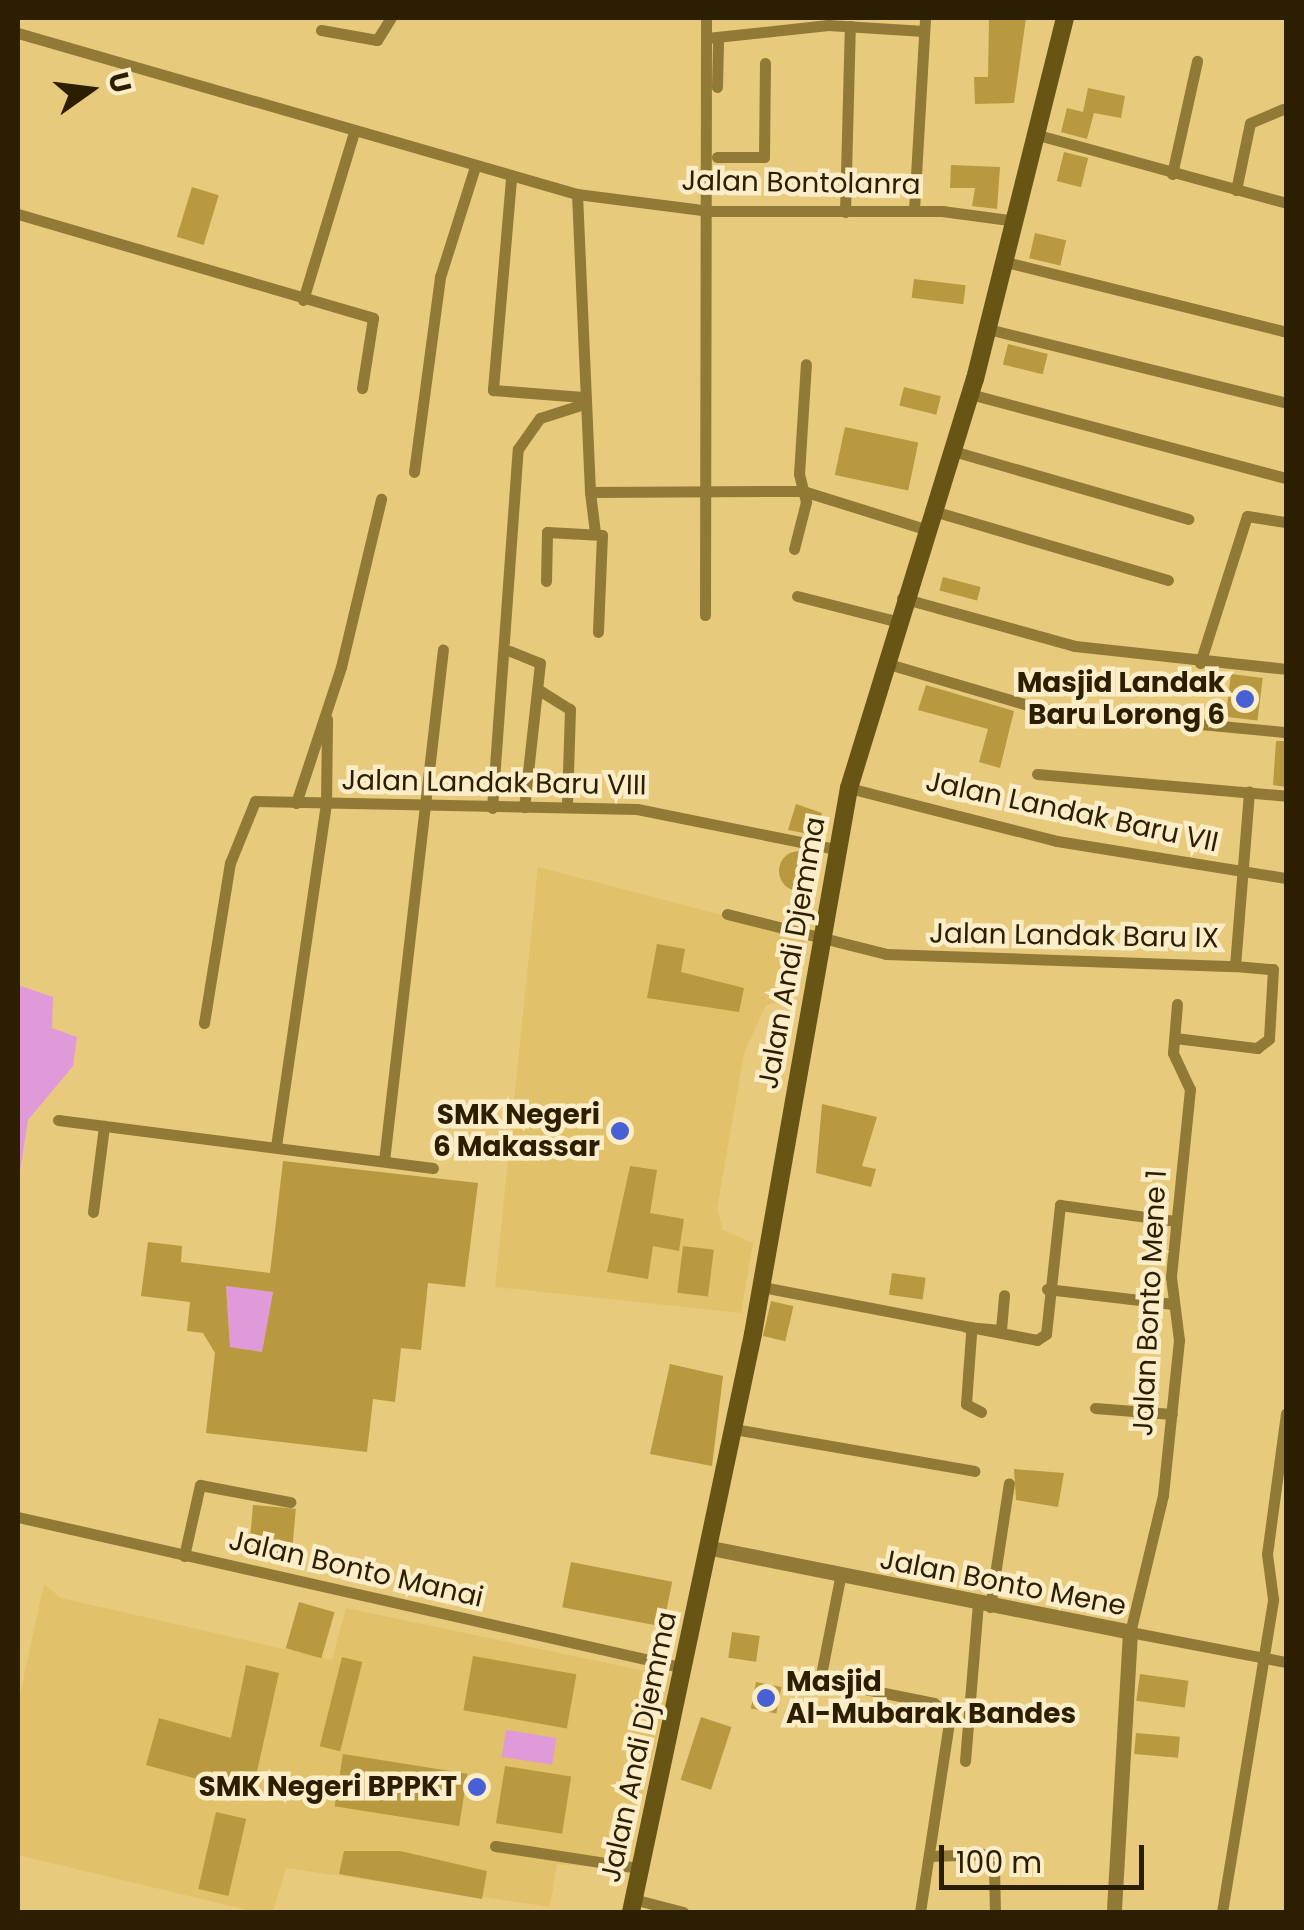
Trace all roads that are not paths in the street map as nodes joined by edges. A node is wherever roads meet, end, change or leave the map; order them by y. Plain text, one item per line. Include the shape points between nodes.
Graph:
1 (391, 18) edge
2 (706, 18) edge
3 (1065, 18) edge
4 (925, 24) edge
5 (850, 26) junction
6 (321, 30) dead end
7 (18, 33) edge
8 (712, 40) junction
9 (765, 62) dead end
10 (1197, 62) dead end
11 (1283, 110) dead end
12 (353, 135) junction
13 (1038, 135) junction
14 (717, 157) junction
15 (474, 170) junction
16 (1172, 174) junction
17 (511, 179) junction
18 (1236, 190) junction
19 (577, 194) junction
20 (1286, 203) edge
21 (914, 210) junction
22 (714, 211) junction
23 (845, 212) junction
24 (18, 214) edge
25 (1016, 221) junction
26 (1006, 262) junction
27 (303, 300) junction
28 (988, 329) junction
29 (1286, 332) edge
30 (806, 364) dead end
31 (362, 388) dead end
32 (970, 394) junction
33 (584, 401) junction
34 (1286, 403) edge
35 (952, 451) junction
36 (414, 472) dead end
37 (1286, 478) edge
38 (706, 490) junction
39 (803, 491) junction
40 (590, 492) junction
41 (382, 499) dead end
42 (930, 510) junction
43 (1188, 519) dead end
44 (1286, 522) edge
45 (922, 528) junction
46 (595, 533) junction
47 (794, 550) dead end
48 (1168, 580) dead end
49 (546, 581) dead end
50 (797, 596) dead end
51 (902, 598) junction
52 (705, 615) dead end
53 (895, 620) junction
54 (598, 632) dead end
55 (443, 649) dead end
56 (510, 650) junction
57 (884, 663) junction
58 (1200, 663) junction
59 (1286, 669) edge
60 (539, 690) junction
61 (326, 720) junction
62 (1286, 732) edge
63 (1037, 774) dead end
64 (848, 788) junction
65 (1249, 792) junction
66 (1286, 796) edge
67 (296, 803) junction
68 (326, 804) junction
69 (566, 805) junction
70 (524, 807) junction
71 (426, 808) junction
72 (492, 808) junction
73 (836, 849) junction
74 (1244, 874) junction
75 (1286, 878) edge
76 (728, 914) dead end
77 (822, 939) junction
78 (1235, 966) junction
79 (1177, 1004) dead end
80 (204, 1023) dead end
81 (1174, 1038) junction
82 (1270, 1039) junction
83 (1286, 1040) edge
84 (58, 1120) dead end
85 (104, 1126) junction
86 (276, 1146) junction
87 (384, 1161) junction
88 (433, 1168) dead end
89 (93, 1212) dead end
90 (1176, 1222) junction
91 (762, 1287) junction
92 (1047, 1288) junction
93 (1004, 1295) dead end
94 (1173, 1304) junction
95 (968, 1330) junction
96 (1096, 1408) dead end
97 (981, 1412) dead end
98 (1286, 1413) edge
99 (1172, 1414) junction
100 (734, 1428) junction
101 (974, 1471) dead end
102 (1009, 1483) dead end
103 (290, 1502) dead end
104 (18, 1518) edge
105 (711, 1548) junction
106 (184, 1556) junction
107 (840, 1578) junction
108 (984, 1606) junction
109 (1130, 1632) junction
110 (1262, 1657) junction
111 (1286, 1662) edge
112 (684, 1668) junction
113 (965, 1761) dead end
114 (495, 1846) dead end
115 (929, 1856) junction
116 (639, 1868) junction
117 (632, 1906) edge
118 (683, 1912) edge
119 (920, 1912) edge
120 (995, 1912) edge
121 (1114, 1912) edge
122 (1222, 1912) edge

1 - 6 street via 376,40
2 - 8 street
3 - 13 main road, Jalan Andi Djemma
4 - 5 street
4 - 21 street
5 - 8 street
5 - 23 street
7 - 12 street, Jalan Bontolanra
8 - 14 street
8 - 22 street
9 - 14 street via 764,157
10 - 16 street
11 - 18 street via 1250,122
12 - 15 street, Jalan Bontolanra
12 - 27 street
13 - 16 street
13 - 25 main road, Jalan Andi Djemma
14 - 22 street
15 - 17 street, Jalan Bontolanra
15 - 36 street via 440,277
16 - 18 street
17 - 19 street, Jalan Bontolanra
17 - 33 street via 492,390
18 - 20 street
19 - 22 street, Jalan Bontolanra
19 - 33 street
21 - 23 street, Jalan Bontolanra
21 - 25 street, Jalan Bontolanra
22 - 23 street, Jalan Bontolanra
22 - 38 street
24 - 27 street
25 - 26 main road, Jalan Andi Djemma
26 - 28 main road, Jalan Andi Djemma
26 - 29 street
27 - 31 street via 378,326
28 - 32 main road, Jalan Andi Djemma
28 - 34 street
30 - 39 street
32 - 35 main road, Jalan Andi Djemma
32 - 37 street
33 - 40 street
33 - 56 street via 540,418 518,449
35 - 42 main road, Jalan Andi Djemma
35 - 43 street
38 - 39 street
38 - 40 street
38 - 52 street
39 - 45 street
39 - 47 street
40 - 46 street
41 - 61 street
42 - 45 main road, Jalan Andi Djemma
42 - 48 street
44 - 58 street via 1247,516
45 - 51 main road, Jalan Andi Djemma
46 - 49 street via 547,532
46 - 54 street via 604,540
50 - 53 street
51 - 53 main road, Jalan Andi Djemma
51 - 58 street via 1036,638
53 - 57 main road, Jalan Andi Djemma
55 - 71 street
56 - 60 street via 536,657
56 - 72 street
57 - 62 street via 1041,709
57 - 64 main road, Jalan Andi Djemma
58 - 59 street
60 - 69 street via 570,710
60 - 70 street
61 - 67 street
61 - 68 street
63 - 65 street
64 - 73 main road, Jalan Andi Djemma
64 - 74 street, Jalan Landak Baru VII via 1057,841
65 - 66 street
65 - 74 street, Jalan Landak Baru IX
67 - 68 street, Jalan Landak Baru VIII
67 - 80 street, Jalan Landak Baru VIII via 255,801 242,816
68 - 71 street, Jalan Landak Baru VIII
68 - 86 street
69 - 70 street, Jalan Landak Baru VIII
69 - 73 street, Jalan Landak Baru VIII via 636,808
70 - 72 street, Jalan Landak Baru VIII
71 - 72 street, Jalan Landak Baru VIII
71 - 87 street
73 - 77 main road, Jalan Andi Djemma
74 - 75 street, Jalan Landak Baru VII
74 - 78 street, Jalan Landak Baru IX
76 - 77 street, Jalan Landak Baru IX
77 - 78 street, Jalan Landak Baru IX via 972,962
77 - 91 main road, Jalan Andi Djemma
78 - 82 street via 1273,970
79 - 81 street
81 - 82 street via 1257,1048
81 - 90 street, Jalan Bonto Mene 1 via 1190,1089
82 - 83 street
84 - 85 street
85 - 86 street
85 - 89 street
86 - 87 street
87 - 88 street
90 - 92 street via 1060,1205
90 - 94 street, Jalan Bonto Mene 1
91 - 95 street
91 - 100 main road, Jalan Andi Djemma
92 - 94 street
92 - 95 street via 1046,1334 1028,1342
93 - 95 street via 1001,1330
94 - 99 street, Jalan Bonto Mene 1
95 - 97 street via 966,1404
96 - 99 street
98 - 110 street
99 - 109 street, Jalan Bonto Mene 1
100 - 101 street
100 - 105 main road, Jalan Andi Djemma
102 - 108 street
103 - 106 street via 200,1485
104 - 106 street, Jalan Bonto Manai
105 - 107 street, Jalan Bonto Mene
105 - 112 main road, Jalan Andi Djemma
106 - 112 street, Jalan Bonto Manai
107 - 108 street, Jalan Bonto Mene
107 - 115 street via 820,1680 934,1703 950,1716
108 - 109 street, Jalan Bonto Mene
108 - 113 street
109 - 110 street, Jalan Bonto Mene
109 - 121 street
110 - 111 street, Jalan Bonto Mene
110 - 122 street
112 - 116 main road, Jalan Andi Djemma
114 - 116 street
115 - 119 street
115 - 120 street via 993,1860
116 - 117 main road, Jalan Andi Djemma
117 - 118 street

